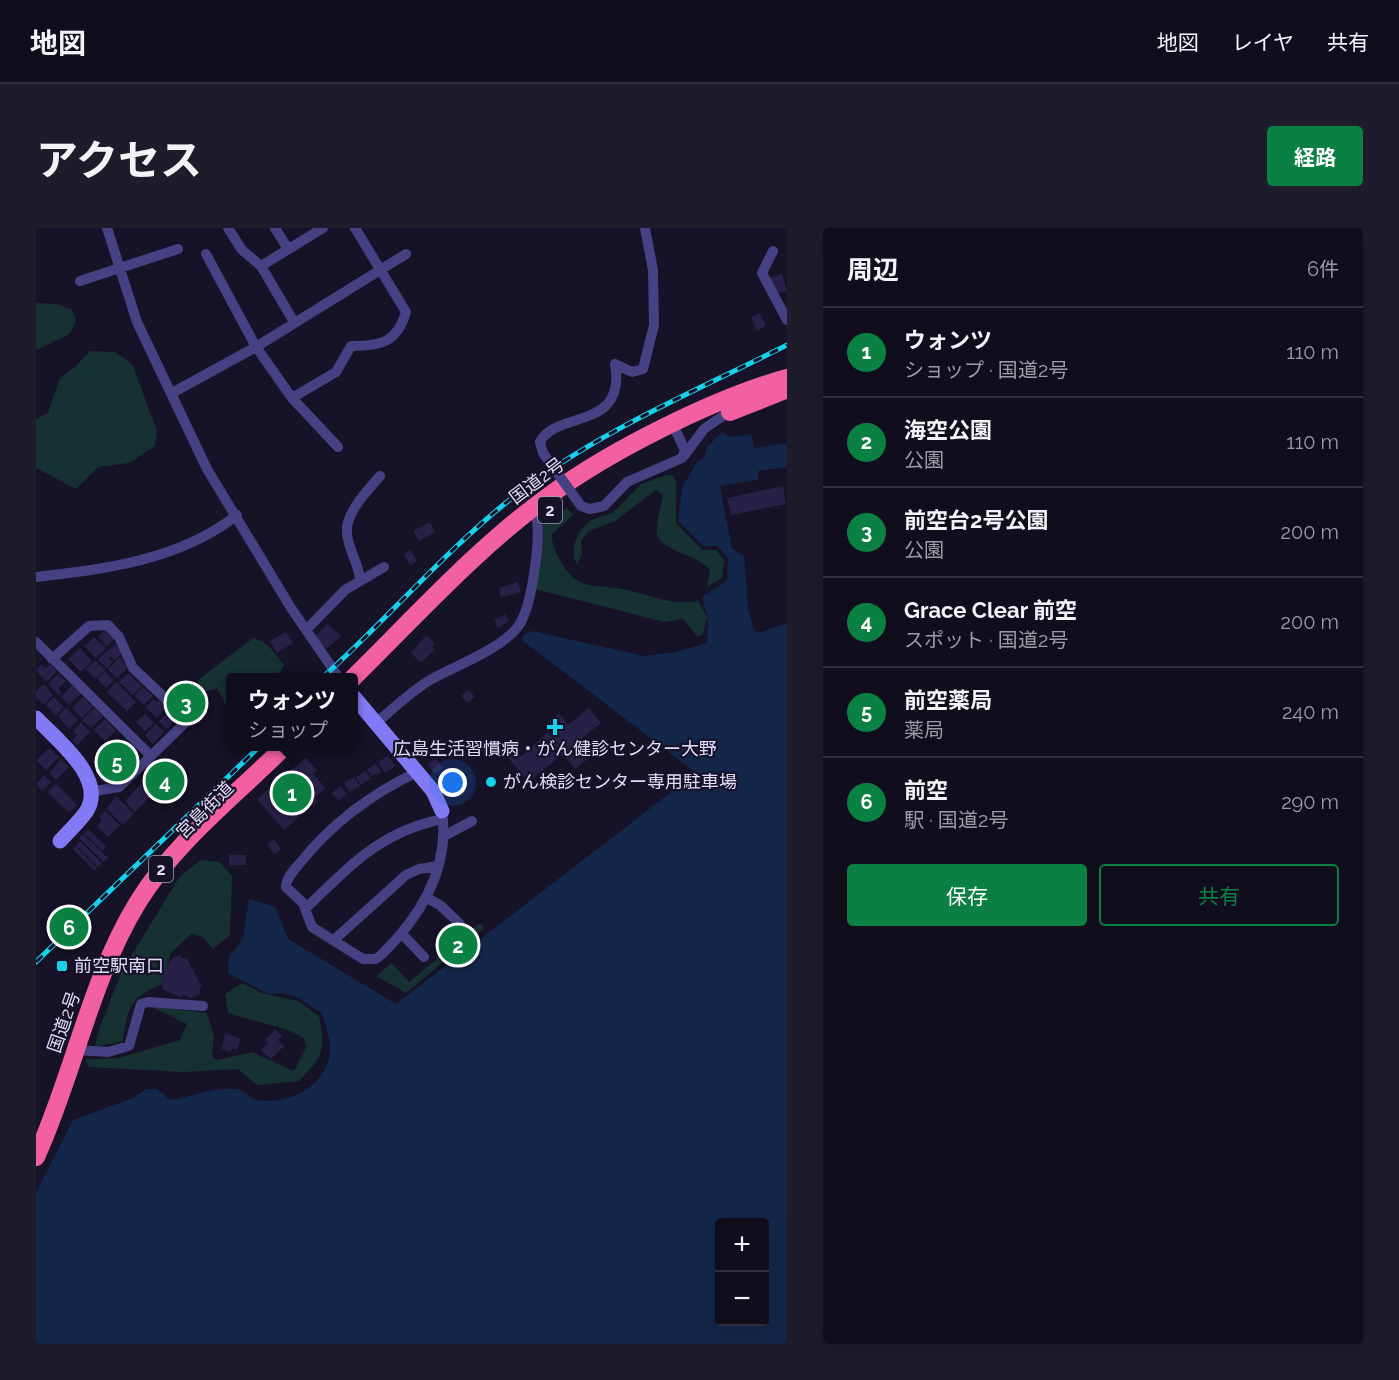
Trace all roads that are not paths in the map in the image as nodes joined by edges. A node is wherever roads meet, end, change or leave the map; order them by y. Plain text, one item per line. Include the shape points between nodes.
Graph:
1 (107, 228) edge
2 (228, 228) edge
3 (275, 228) edge
4 (323, 228) edge
5 (355, 228) edge
6 (645, 228) edge
7 (178, 249) dead end
8 (288, 249) junction
9 (773, 251) dead end
10 (206, 254) dead end
11 (406, 254) dead end
12 (261, 266) junction
13 (381, 269) junction
14 (122, 270) junction
15 (80, 281) dead end
16 (787, 320) edge
17 (294, 322) junction
18 (256, 347) junction
19 (787, 378) edge
20 (787, 389) edge
21 (172, 393) junction
22 (292, 399) junction
23 (727, 413) junction
24 (675, 430) junction
25 (338, 447) dead end
26 (684, 456) junction
27 (380, 476) dead end
28 (237, 515) junction
29 (537, 520) junction
30 (384, 567) dead end
31 (36, 577) edge
32 (360, 579) junction
33 (306, 630) junction
34 (36, 642) edge
35 (52, 658) junction
36 (336, 673) edge
37 (358, 673) edge
38 (358, 687) edge
39 (358, 702) edge
40 (36, 718) edge
41 (375, 724) junction
42 (281, 751) edge
43 (292, 751) edge
44 (151, 756) junction
45 (417, 772) junction
46 (89, 792) junction
47 (443, 815) junction
48 (472, 821) dead end
49 (444, 836) junction
50 (60, 840) dead end
51 (438, 866) junction
52 (427, 898) junction
53 (306, 909) junction
54 (460, 924) dead end
55 (402, 934) junction
56 (335, 939) junction
57 (424, 957) dead end
58 (203, 1006) dead end
59 (86, 1024) junction
60 (77, 1050) junction
61 (36, 1157) edge

1 - 14 street
2 - 12 street via 242,250
3 - 8 street
4 - 8 street
5 - 13 street
6 - 26 street, bridge via 653,270 654,325 643,369 632,372 615,364 617,375 611,397 599,412 556,427 544,434 540,442 543,453 580,506 590,509 604,506 627,482
7 - 14 street
8 - 12 street
9 - 16 street via 762,273
10 - 18 street
11 - 13 street
12 - 17 street
13 - 17 street
13 - 22 street via 406,312 402,327 379,346 351,346 336,372
14 - 15 street
14 - 21 street via 137,322
17 - 18 street
18 - 21 street
18 - 22 street
19 - 24 highway, 国道2号 / 2 via 750,390
20 - 23 highway, 国道2号 / 2
21 - 28 street via 207,469
22 - 25 street
23 - 24 highway, 国道2号 / 2
23 - 26 street via 704,429
24 - 26 street
24 - 29 highway, 国道2号 / 2
24 - 37 highway, 国道2号 / 2 via 590,469 531,510
27 - 32 street via 354,511 347,532
28 - 31 street via 206,536 157,555 105,569
28 - 33 street
29 - 38 highway, 国道2号 / 2
29 - 41 street via 527,606 519,626 503,640 423,685
30 - 32 street
32 - 33 street
33 - 36 street
34 - 35 street
35 - 44 street
35 - 44 street via 89,626 108,625 115,631 133,668 188,720
39 - 41 street
40 - 46 street via 81,764
41 - 45 street
42 - 59 highway, 国道2号 / 2 via 173,855 149,885 113,947
43 - 59 highway, 宮島街道 / 2 via 157,894 117,956
44 - 46 street via 119,787
45 - 47 street via 436,795
45 - 53 street via 350,812 308,853 286,882
46 - 50 street via 87,811
47 - 49 street
47 - 53 street via 370,848
48 - 49 street
49 - 51 street
51 - 52 street
51 - 56 street via 406,875
52 - 54 street
52 - 55 street
53 - 56 street via 312,927
55 - 56 street via 376,959 363,959
55 - 57 street
58 - 60 street via 141,1004 129,1046 108,1052
59 - 60 highway, 国道2号 / 2
60 - 61 highway, 国道2号 / 2

